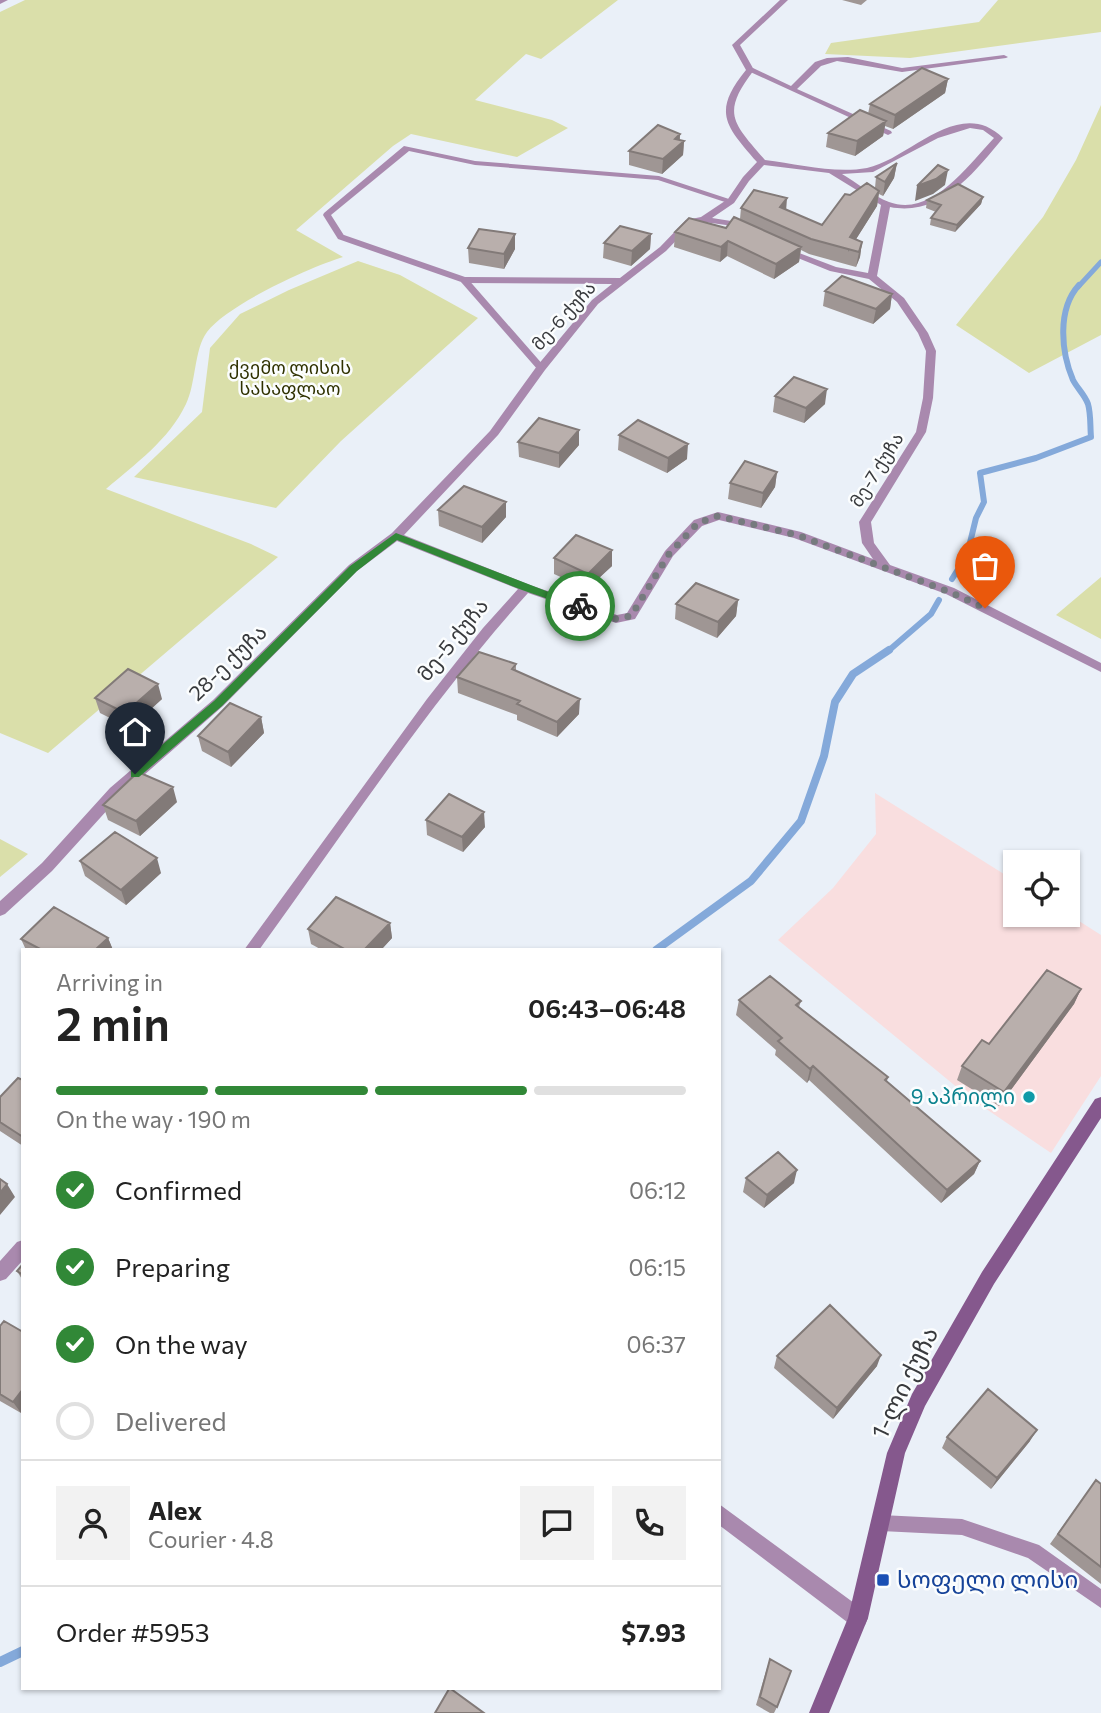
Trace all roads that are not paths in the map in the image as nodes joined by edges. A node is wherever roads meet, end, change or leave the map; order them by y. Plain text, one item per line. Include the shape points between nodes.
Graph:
1 (784, 0) edge
2 (1004, 57) dead end
3 (750, 70) junction
4 (793, 88) junction
5 (888, 134) edge
6 (762, 162) junction
7 (831, 171) junction
8 (732, 201) junction
9 (886, 204) junction
10 (704, 219) junction
11 (752, 235) edge
12 (341, 237) joint
13 (775, 246) edge
14 (872, 277) junction
15 (464, 280) junction
16 (621, 281) junction
17 (541, 368) junction
18 (396, 536) junction
19 (888, 570) junction
20 (526, 588) junction
21 (1101, 668) edge
22 (0, 910) edge
23 (252, 948) edge
24 (1101, 1104) edge
25 (21, 1250) edge
26 (0, 1273) edge
27 (721, 1515) edge
28 (881, 1522) junction
29 (1101, 1599) edge
30 (858, 1618) junction
31 (819, 1713) edge

1 - 3 street via 736,45
2 - 4 lane via 902,70 859,61 828,61
3 - 4 lane
3 - 6 street via 728,105 733,127
4 - 5 lane
6 - 7 street
6 - 8 street, მე-6 ქუჩა
7 - 9 street
7 - 9 street via 869,170 921,142 974,125 999,138 929,202 906,208
8 - 10 street, მე-6 ქუჩა
8 - 12 lane via 659,178 474,163 407,148 327,215
9 - 14 street
10 - 11 street via 728,223
10 - 16 street, მე-6 ქუჩა via 689,222
12 - 15 street
13 - 14 street via 833,269
14 - 19 street, მე-7 ქუჩა via 901,300 931,351 921,432 865,522 868,543
15 - 16 street
15 - 17 lane
16 - 17 street, მე-6 ქუჩა via 596,302
17 - 18 street, მე-6 ქუჩა via 494,433
18 - 20 street
18 - 22 street, 28-ე ქუჩა via 353,568 218,703 114,792 47,867
19 - 20 street via 797,535 718,516 698,523 669,554 631,616 616,619
19 - 21 street via 950,592
20 - 23 street, მე-5 ქუჩა via 432,702
24 - 28 main road, 1-ლი ქუჩა via 988,1278 918,1400 896,1453
25 - 26 street
27 - 30 street
28 - 29 lane via 962,1527 1033,1551
28 - 30 main road, 1-ლი ქუჩა
30 - 31 main road, 1-ლი ქუჩა

